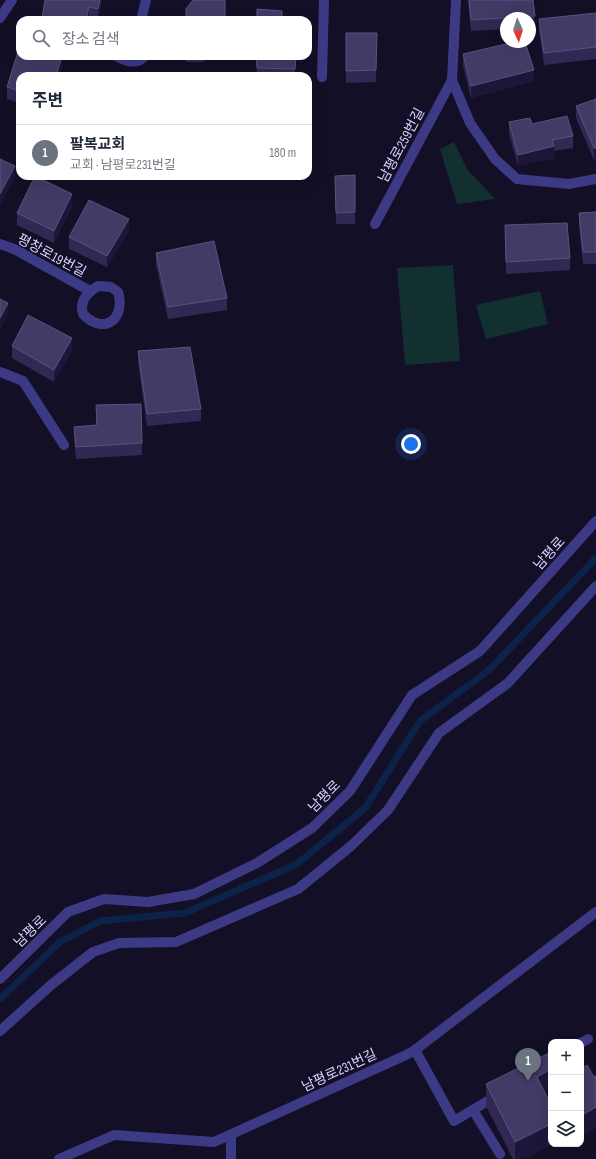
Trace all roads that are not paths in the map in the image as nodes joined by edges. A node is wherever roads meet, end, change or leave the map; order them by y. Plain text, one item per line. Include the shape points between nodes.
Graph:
1 (12, 0) edge
2 (146, 0) edge
3 (324, 0) edge
4 (456, 0) edge
5 (142, 16) edge
6 (0, 18) edge
7 (125, 60) edge
8 (141, 60) edge
9 (322, 77) dead end
10 (452, 80) junction
11 (596, 179) edge
12 (375, 224) dead end
13 (0, 244) edge
14 (90, 291) dead end
15 (0, 372) edge
16 (64, 445) dead end
17 (596, 521) edge
18 (596, 586) edge
19 (596, 912) edge
20 (0, 979) edge
21 (0, 1031) edge
22 (415, 1050) junction
23 (506, 1090) edge
24 (474, 1110) junction
25 (231, 1135) junction
26 (500, 1154) dead end
27 (59, 1159) edge
28 (231, 1159) edge

1 - 6 street
2 - 5 street
3 - 9 street
4 - 10 street, 남평로259번길
7 - 8 street
10 - 11 street, 남평로259번길 via 470,123 495,159 517,179 569,184
10 - 12 street, 남평로259번길
13 - 14 street, 평창로19번길 via 14,249
15 - 16 street via 23,381
17 - 20 street, 남평로 via 480,651 412,695 350,791 312,828 257,863 194,894 148,902 104,899 68,912
18 - 21 street via 508,683 439,733 388,810 351,846 298,889 176,942 119,943 93,952 51,985
19 - 22 street, 남평로231번길
22 - 24 street via 454,1121
22 - 25 street, 남평로231번길
23 - 24 street
24 - 26 street
25 - 27 street, 남평로231번길 via 214,1142 114,1135
25 - 28 street

